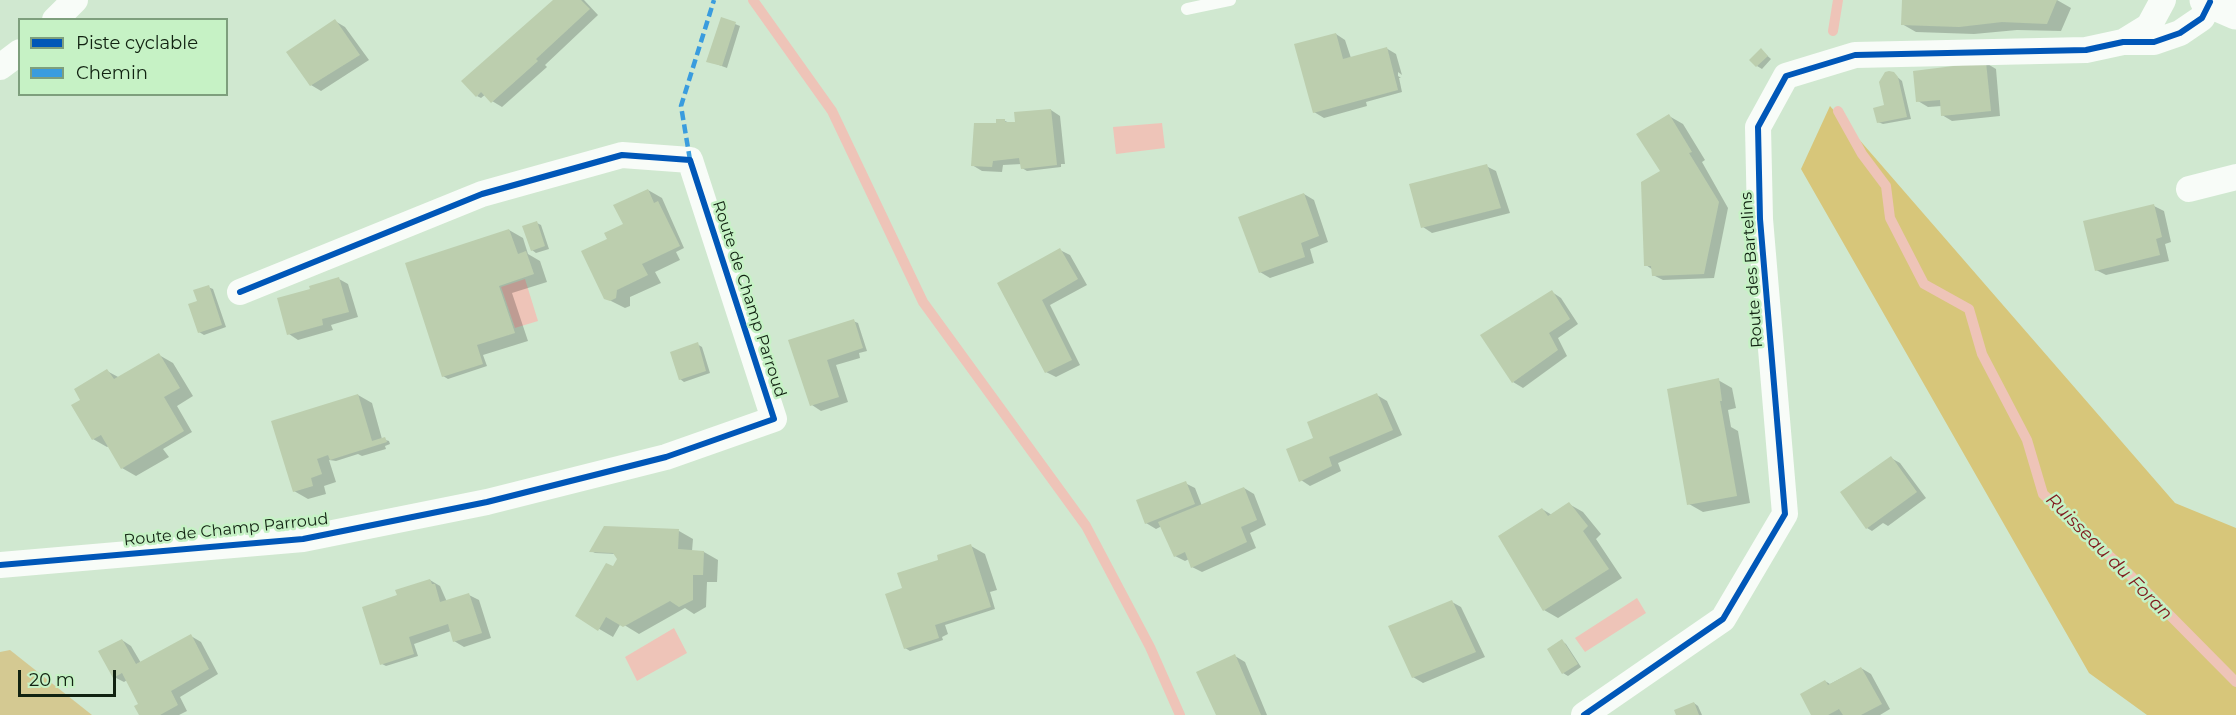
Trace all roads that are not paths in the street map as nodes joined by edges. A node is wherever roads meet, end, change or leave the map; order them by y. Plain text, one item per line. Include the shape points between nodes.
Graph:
1 (75, 0) edge
2 (1230, 0) edge
3 (2163, 0) edge
4 (2217, 5) edge
5 (1187, 9) dead end
6 (57, 18) edge
7 (2123, 42) junction
8 (18, 54) edge
9 (0, 67) edge
10 (2236, 177) edge
11 (2188, 189) dead end
12 (240, 292) dead end
13 (0, 566) edge
14 (1584, 715) edge

1 - 6 street
2 - 5 lane
3 - 7 street, Route des Bartelins via 2149,26
4 - 7 street, Route des Bartelins via 2180,33 2154,42
7 - 14 street, Route des Bartelins via 2086,50 1855,55 1786,76 1758,127 1760,219 1785,514 1723,619
8 - 9 street
10 - 11 street
12 - 13 street, Route de Champ Parroud via 482,194 622,155 690,160 774,419 666,457 488,502 303,539

